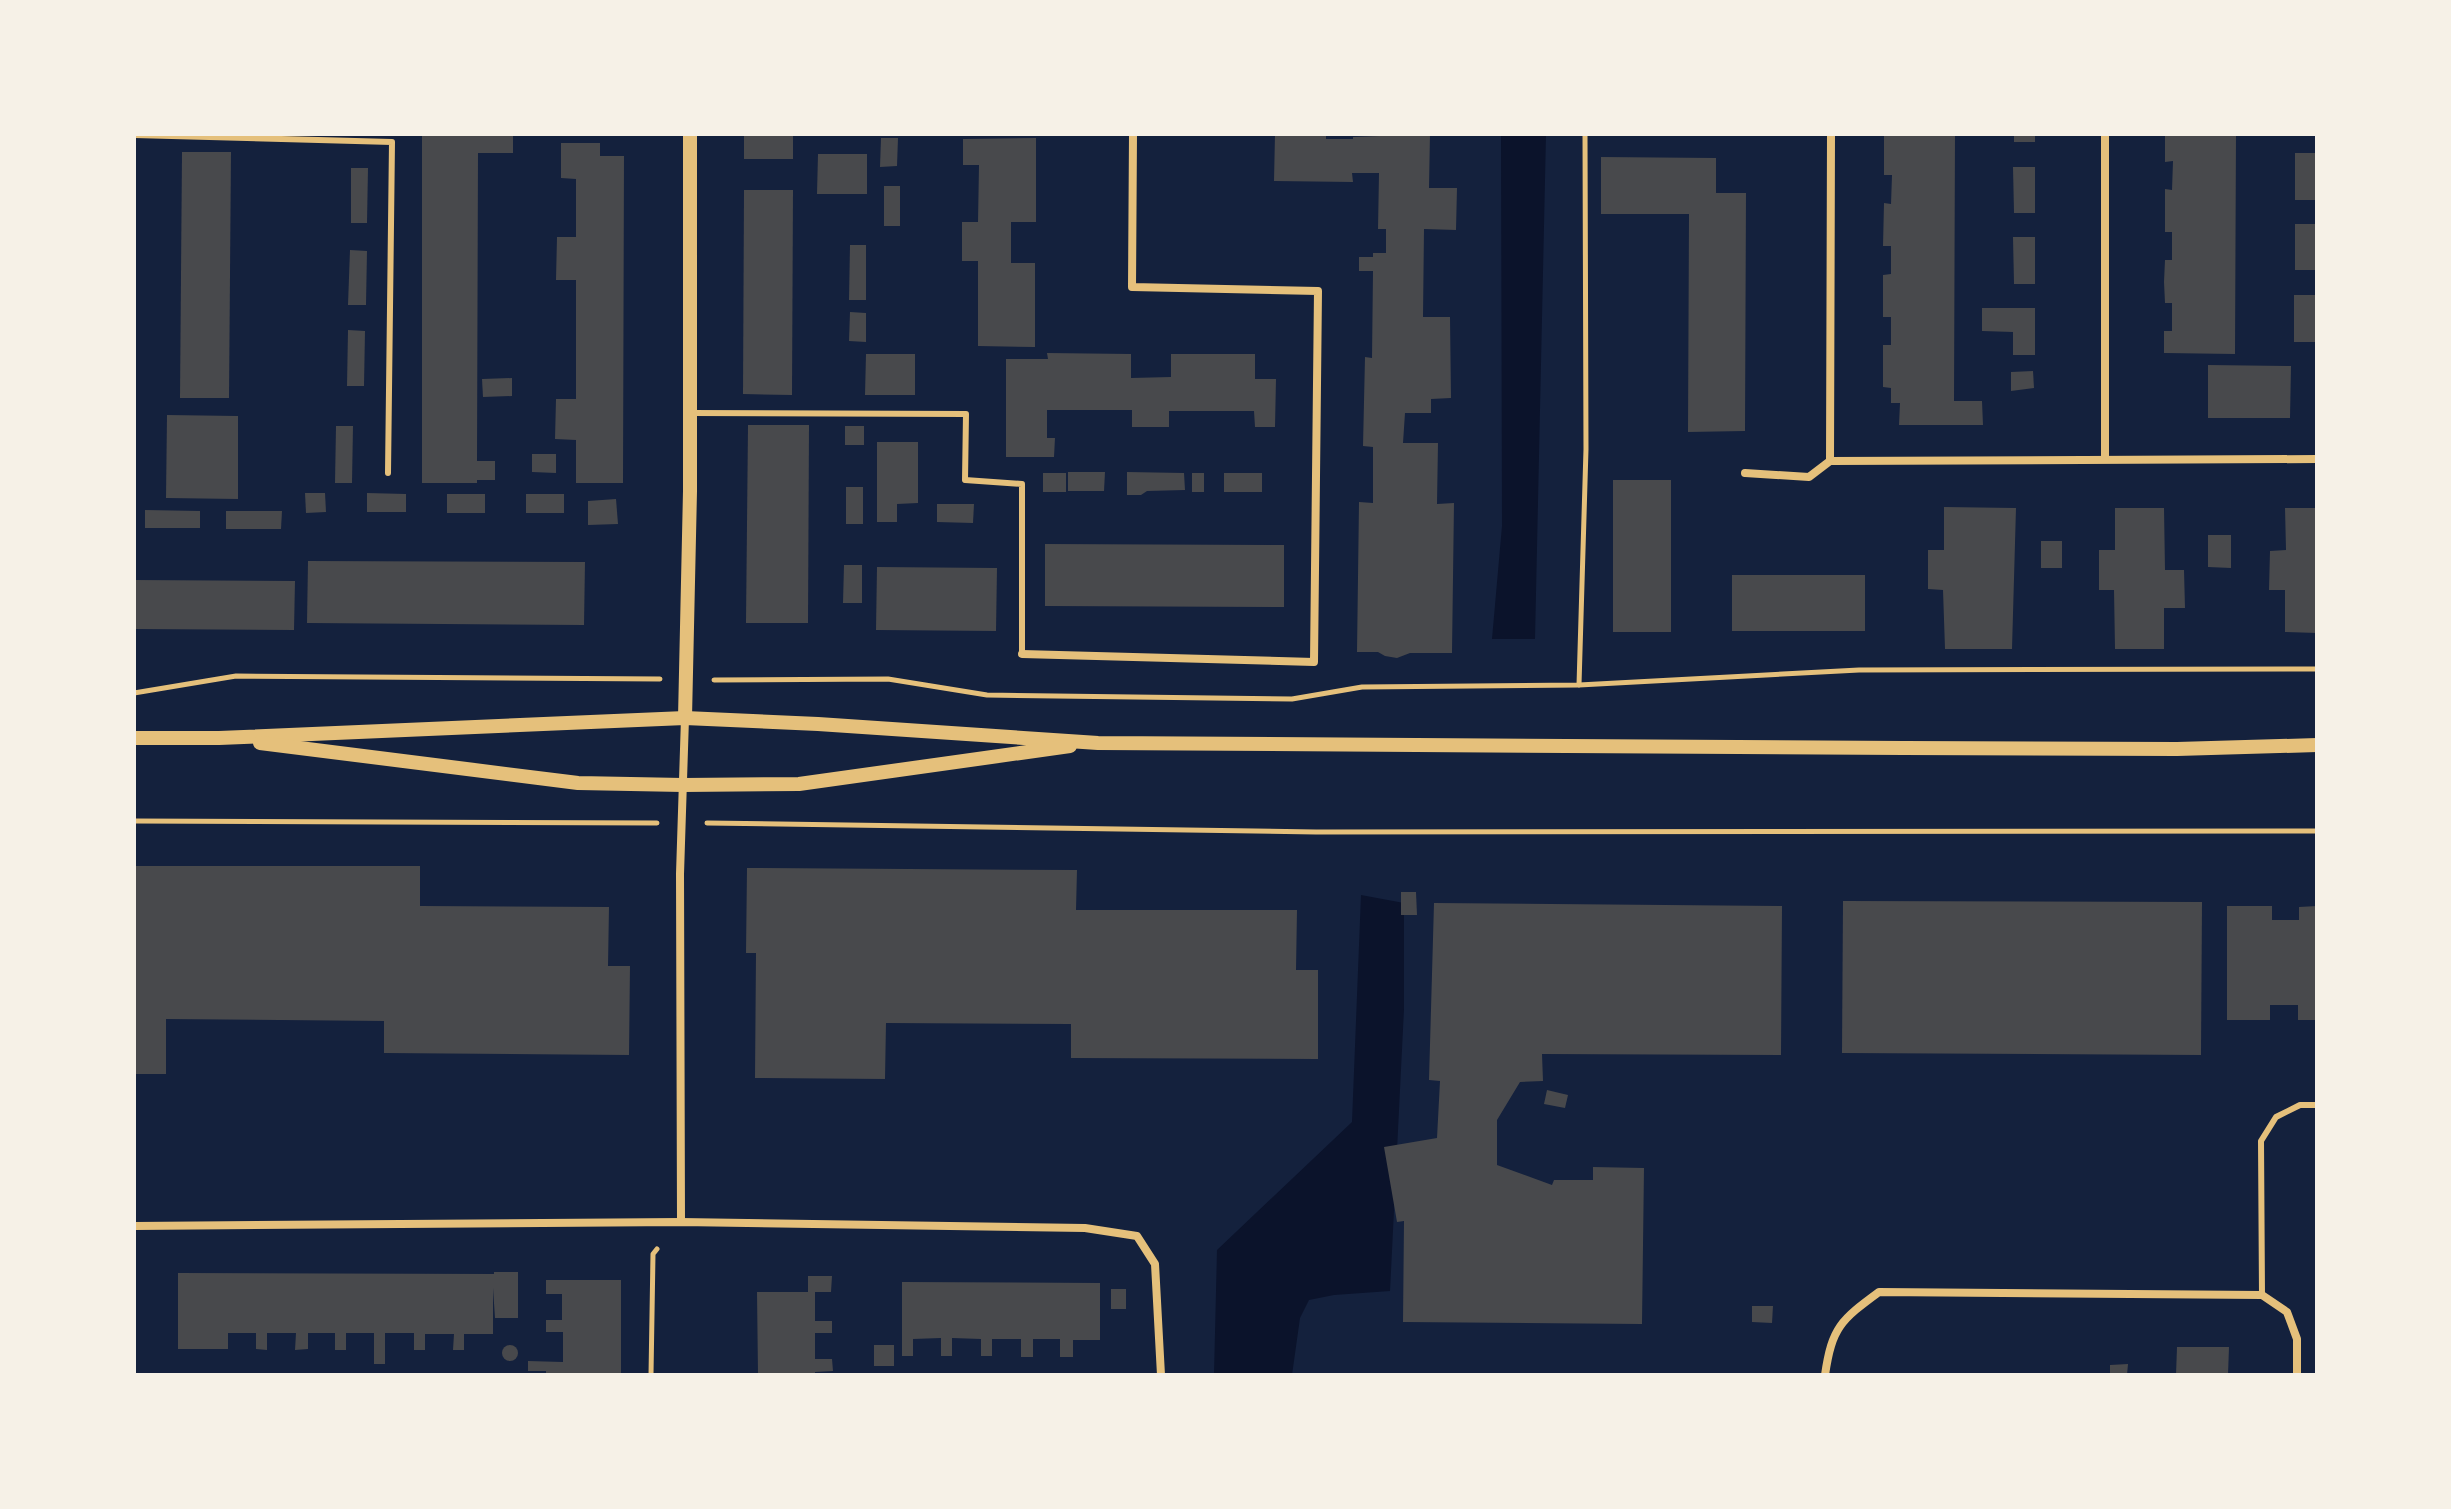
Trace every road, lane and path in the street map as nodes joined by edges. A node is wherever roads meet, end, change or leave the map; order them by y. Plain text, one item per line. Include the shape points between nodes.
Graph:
1 (690, 134) edge
2 (1133, 134) edge
3 (1585, 134) edge
4 (1831, 134) edge
5 (2105, 134) edge
6 (134, 135) edge
7 (690, 413) junction
8 (2105, 459) junction
9 (2317, 459) edge
10 (1830, 461) junction
11 (388, 473) dead end
12 (1745, 473) dead end
13 (1022, 654) joint
14 (2317, 669) edge
15 (686, 680) junction
16 (1579, 685) junction
17 (134, 693) edge
18 (685, 718) junction
19 (134, 738) edge
20 (219, 738) junction
21 (1098, 743) junction
22 (2317, 745) edge
23 (683, 785) junction
24 (134, 821) edge
25 (682, 823) junction
26 (2317, 831) edge
27 (2317, 1105) edge
28 (681, 1222) junction
29 (134, 1226) edge
30 (2262, 1295) junction
31 (651, 1375) edge
32 (1161, 1375) edge
33 (1825, 1375) edge
34 (2297, 1375) edge

1 - 7 street
2 - 13 street via 1132,287 1318,291 1314,662
3 - 16 path via 1586,449
4 - 10 street
5 - 8 street
6 - 11 lane via 392,142
7 - 13 lane via 966,414 965,480 1022,484
7 - 15 street
8 - 9 street
8 - 10 street
10 - 12 street via 1809,477
14 - 16 path via 1859,670
15 - 16 path via 888,679 987,695 1292,699 1362,687
15 - 17 path via 236,676
15 - 18 street
18 - 20 street
18 - 21 street
18 - 23 street
19 - 20 street
20 - 23 street via 578,783
21 - 22 street via 1980,749
21 - 23 street via 799,784
23 - 25 street
24 - 25 path
25 - 26 path via 1316,832
25 - 28 street
27 - 30 lane via 2300,1105 2276,1117 2261,1141
28 - 29 street
28 - 31 path via 653,1254
28 - 32 street via 1085,1228 1137,1236 1155,1264
30 - 33 street via 1879,1292 1845,1317 1829,1347
30 - 34 street via 2287,1312 2297,1339

